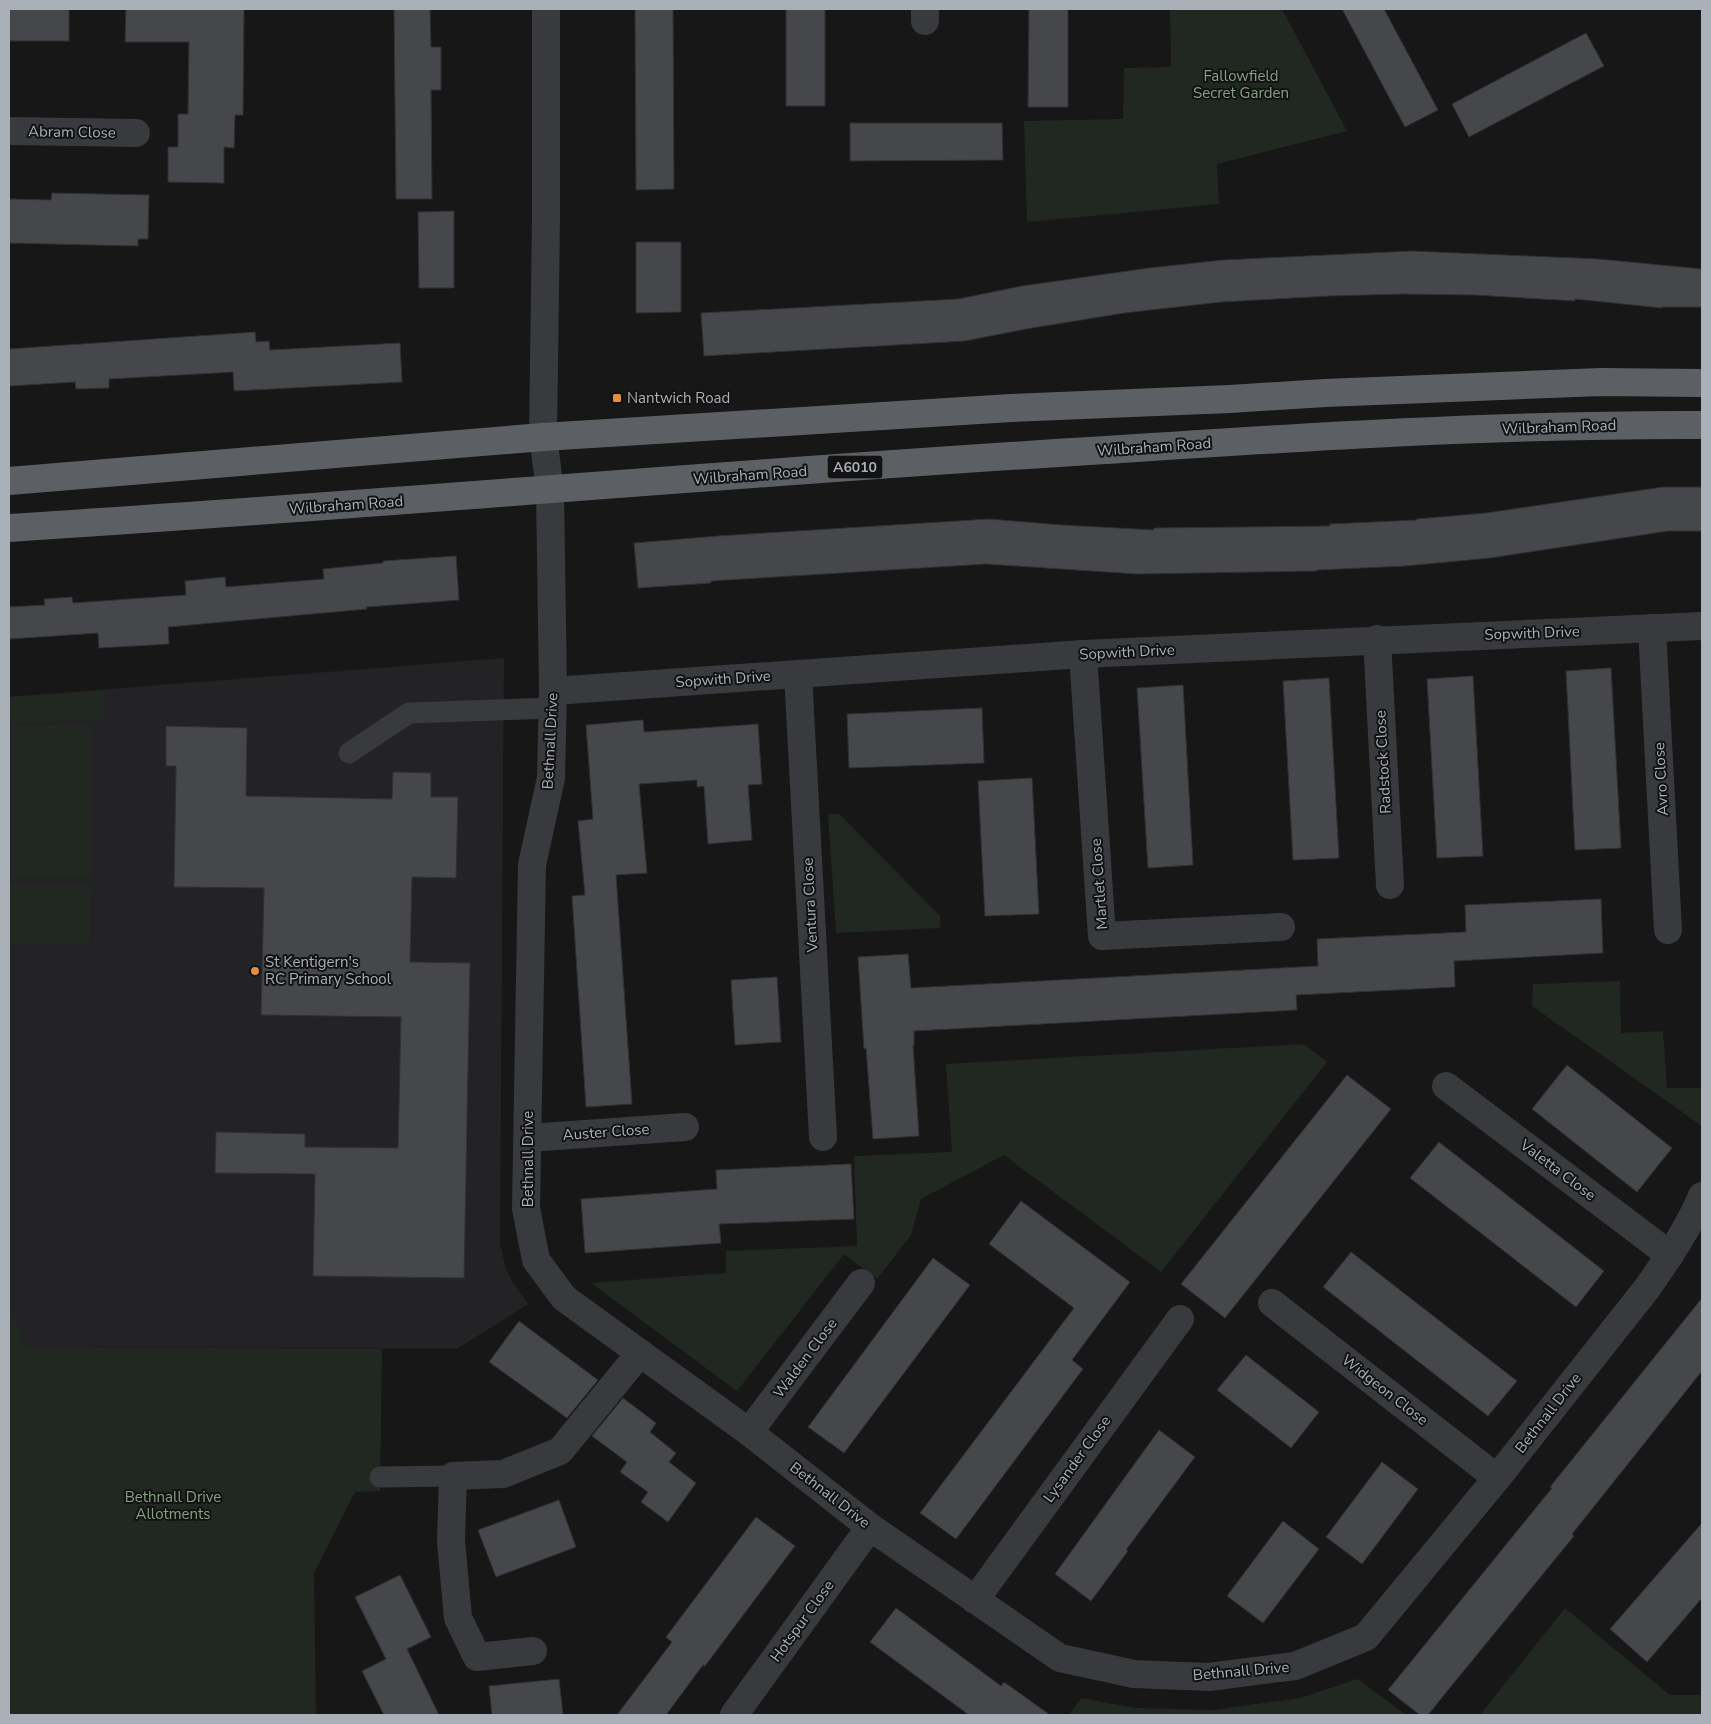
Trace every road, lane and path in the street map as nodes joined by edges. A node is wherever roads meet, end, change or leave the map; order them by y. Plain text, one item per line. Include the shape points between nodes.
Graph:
1 (546, 9) edge
2 (9, 131) edge
3 (136, 132) dead end
4 (1702, 384) edge
5 (1324, 393) junction
6 (1702, 425) edge
7 (1329, 436) junction
8 (542, 437) junction
9 (9, 481) edge
10 (550, 490) junction
11 (9, 528) edge
12 (1702, 626) edge
13 (1652, 628) junction
14 (1377, 639) junction
15 (1083, 654) junction
16 (798, 674) junction
17 (553, 700) junction
18 (349, 753) dead end
19 (1390, 885) dead end
20 (1281, 927) dead end
21 (1668, 930) dead end
22 (1446, 1086) dead end
23 (685, 1127) dead end
24 (823, 1137) dead end
25 (528, 1138) junction
26 (1702, 1196) edge
27 (1670, 1255) junction
28 (861, 1283) dead end
29 (1272, 1302) dead end
30 (1180, 1319) dead end
31 (640, 1353) junction
32 (749, 1432) junction
33 (453, 1476) junction
34 (380, 1477) dead end
35 (1497, 1478) junction
36 (870, 1527) junction
37 (975, 1600) junction
38 (533, 1651) dead end
39 (734, 1715) edge

1 - 8 street
2 - 3 street, Abram Close
4 - 5 highway via 1601,382
5 - 7 highway
5 - 8 highway
6 - 7 highway, Wilbraham Road / A6010 via 1603,425
7 - 10 highway, Wilbraham Road / A6010 via 949,459
8 - 9 highway
8 - 10 street
10 - 11 highway, Wilbraham Road / A6010
10 - 17 street, Bethnall Drive
12 - 13 street, Sopwith Drive
13 - 14 street, Sopwith Drive
13 - 21 street, Avro Close
14 - 15 street, Sopwith Drive
14 - 19 street, Radstock Close
15 - 16 street, Sopwith Drive
15 - 20 street, Martlet Close via 1102,936
16 - 17 street, Sopwith Drive
16 - 24 street, Ventura Close
17 - 18 lane via 409,713
17 - 25 street, Bethnall Drive via 551,778 532,865
22 - 27 street, Valetta Close
23 - 25 street, Auster Close
25 - 31 street, Bethnall Drive via 526,1208 536,1260 564,1298
26 - 27 street, Bethnall Drive
27 - 35 street, Bethnall Drive
28 - 32 street, Walden Close
29 - 35 street, Widgeon Close
30 - 37 street, Lysander Close
31 - 32 street, Bethnall Drive
31 - 33 street via 560,1451 503,1474
32 - 36 street, Bethnall Drive
33 - 34 lane
33 - 38 street via 451,1540 458,1618 478,1657
35 - 37 street, Bethnall Drive via 1366,1637 1295,1666 1209,1677 1134,1674 1060,1658
36 - 37 street, Bethnall Drive
36 - 39 street, Hotspur Close

